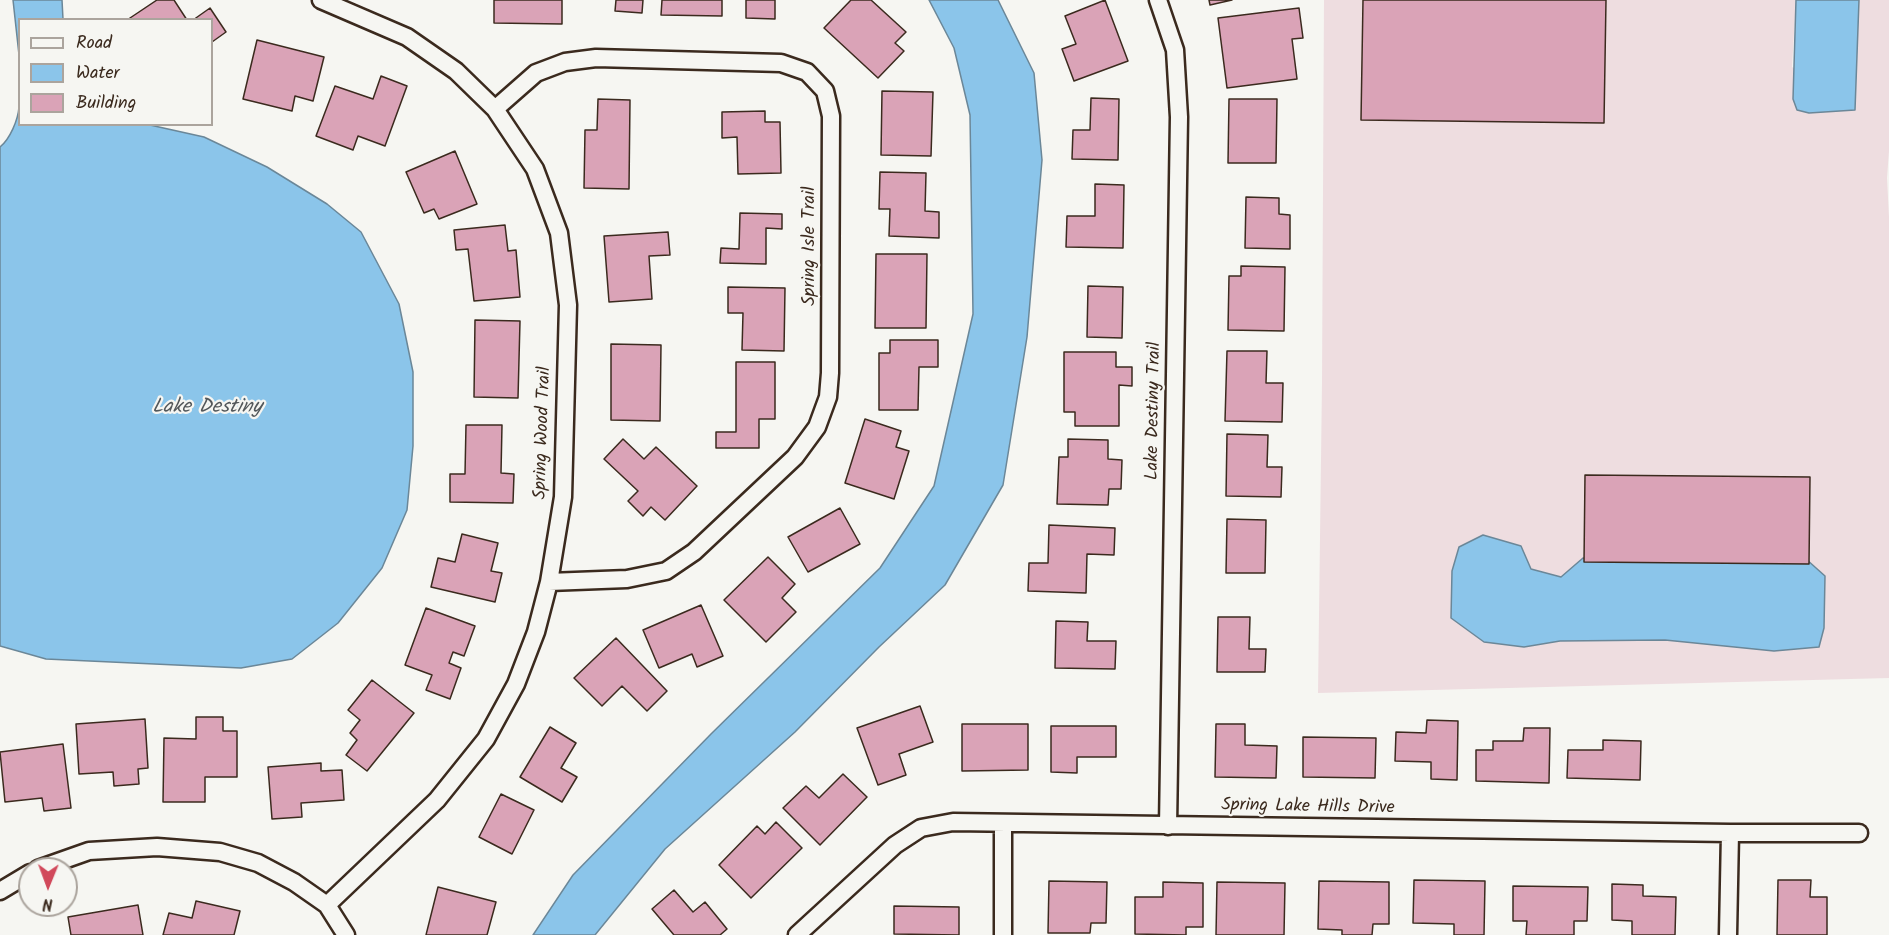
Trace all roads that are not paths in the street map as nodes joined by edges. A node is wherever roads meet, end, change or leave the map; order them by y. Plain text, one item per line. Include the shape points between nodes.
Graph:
1 (321, 0) edge
2 (1158, 0) edge
3 (495, 109) junction
4 (549, 582) junction
5 (1003, 824) junction
6 (1168, 826) junction
7 (1730, 833) junction
8 (1859, 833) dead end
9 (72, 857) edge
10 (18, 880) edge
11 (0, 891) edge
12 (327, 905) junction
13 (346, 935) edge
14 (797, 935) edge
15 (1003, 935) edge
16 (1728, 935) edge

1 - 3 street, Spring Wood Trail via 407,37 456,72
2 - 6 street, Lake Destiny Trail via 1175,50 1179,117
3 - 4 street, Spring Wood Trail via 535,169 543,190 559,233 568,304 563,496
3 - 4 street, Spring Isle Trail via 536,73 565,62 596,58 781,63 807,72 825,91 831,116 830,373 828,397 817,427 795,457 694,552 666,571 627,579
4 - 12 street, Spring Wood Trail via 536,632 516,684 486,739 437,800
5 - 6 street, Spring Lake Hills Drive
5 - 14 street, Spring Lake Hills Drive via 953,822 921,828 895,845
5 - 15 street
6 - 7 street, Spring Lake Hills Drive
7 - 8 street, Spring Lake Hills Drive
7 - 16 street
9 - 12 street via 89,851 157,847 220,852 258,863
10 - 11 street
12 - 13 street

